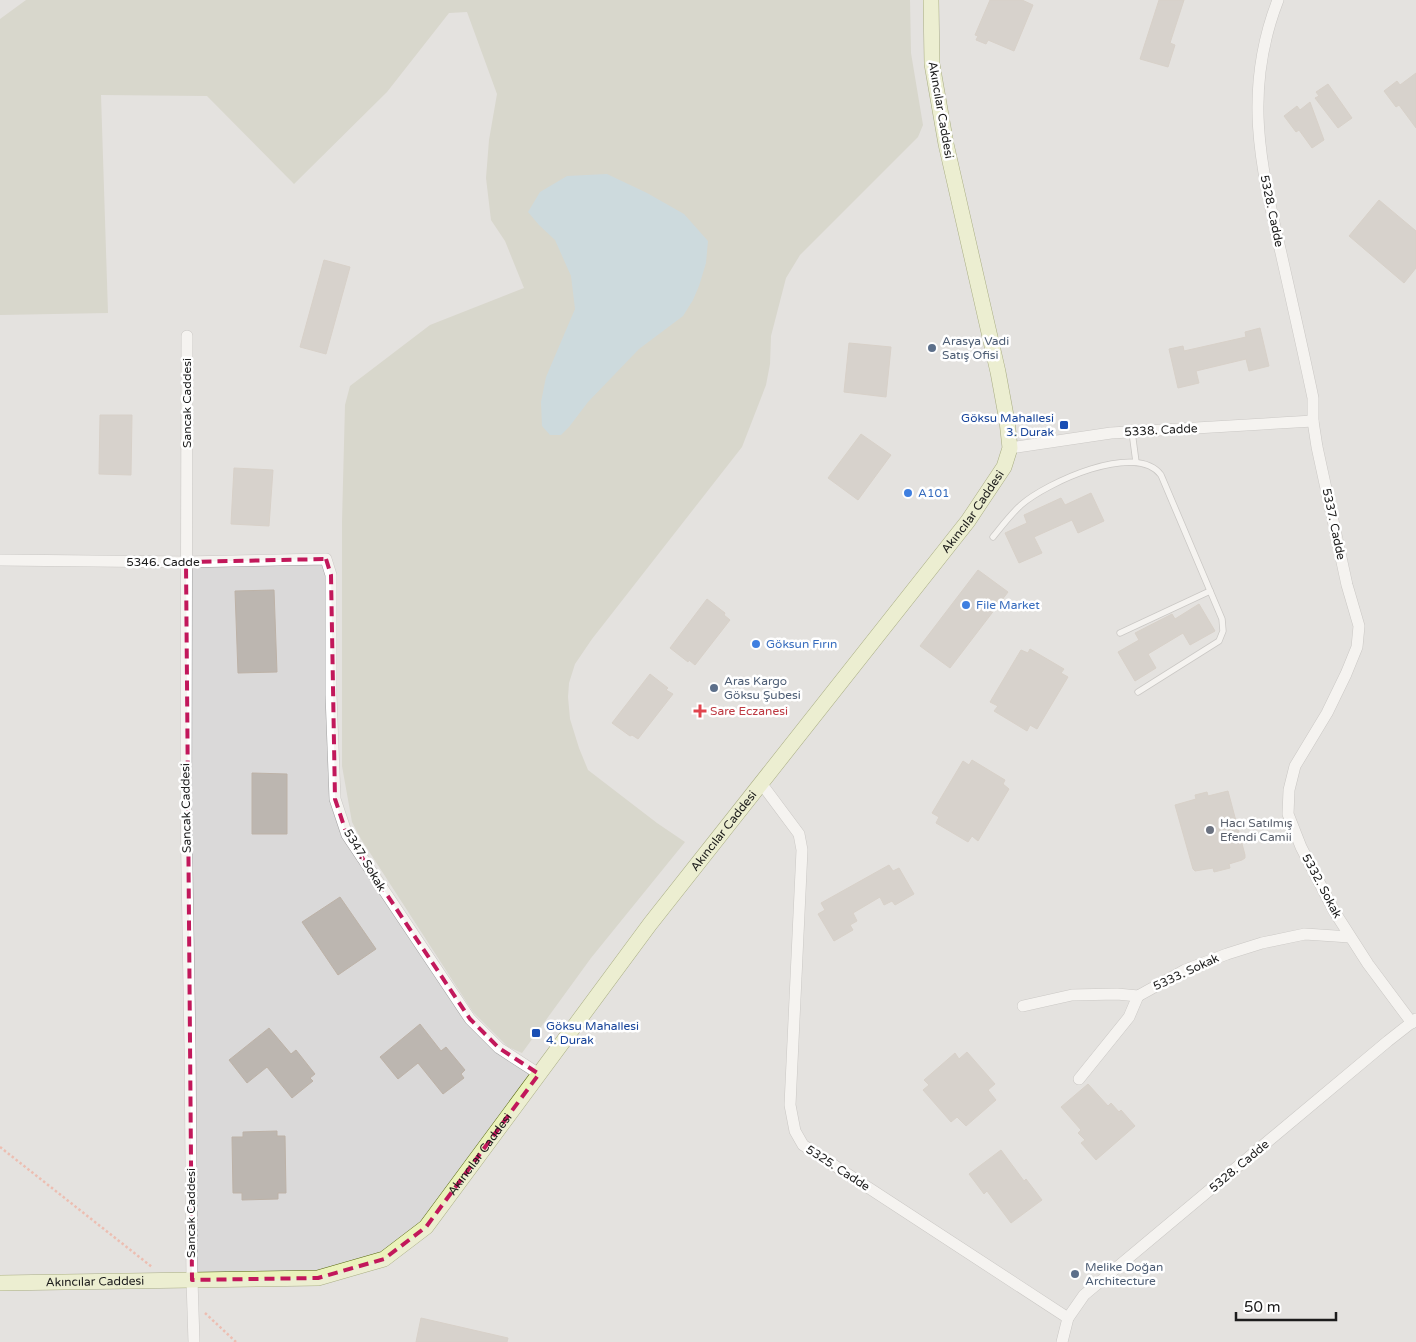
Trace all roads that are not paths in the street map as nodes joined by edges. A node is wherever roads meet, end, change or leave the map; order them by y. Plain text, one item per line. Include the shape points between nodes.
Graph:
1 (931, 0) edge
2 (1278, 0) edge
3 (187, 336) dead end
4 (1313, 421) junction
5 (1132, 432) junction
6 (1010, 448) junction
7 (1136, 462) junction
8 (993, 537) dead end
9 (326, 558) joint
10 (0, 560) edge
11 (186, 562) junction
12 (1210, 591) junction
13 (1359, 626) joint
14 (1120, 633) dead end
15 (1138, 692) dead end
16 (761, 784) junction
17 (1350, 937) junction
18 (1138, 996) junction
19 (1023, 1006) dead end
20 (1414, 1021) edge
21 (539, 1074) junction
22 (1079, 1079) dead end
23 (192, 1280) junction
24 (0, 1284) edge
25 (1068, 1318) junction
26 (194, 1342) edge
27 (1062, 1342) edge

1 - 6 street, Akıncılar Caddesi via 932,64 944,135 998,372
2 - 4 street, 5328. Cadde via 1260,63 1259,135 1264,181 1313,398
3 - 11 street, Sancak Caddesi
4 - 5 street, 5338. Cadde
4 - 13 street, 5337. Cadde via 1347,585
5 - 6 street, 5338. Cadde
5 - 7 lane
6 - 16 street, Akıncılar Caddesi via 1004,467 968,521
7 - 8 lane via 1127,461 1068,477 1022,504
7 - 12 lane via 1156,468 1161,475
9 - 11 street, 5346. Cadde
9 - 21 street, 5347. Sokak via 331,574 335,799 347,835 470,1019 500,1048
10 - 11 street, 5346. Cadde
11 - 23 street, Sancak Caddesi
12 - 14 lane
12 - 15 lane via 1222,619 1223,631 1219,641
13 - 17 street, 5332. Sokak via 1357,646 1346,674 1295,766 1288,790 1288,814 1334,912
16 - 21 street, Akıncılar Caddesi via 650,924
16 - 25 street, 5325. Cadde via 799,834 802,850 790,1105 794,1131 803,1145
17 - 18 street, 5333. Sokak via 1305,934 1262,943 1185,970
17 - 20 street, 5332. Sokak
18 - 19 street, 5333. Sokak via 1072,995
18 - 22 street via 1128,1018
20 - 25 street, 5328. Cadde via 1084,1295
21 - 23 street, Akıncılar Caddesi via 426,1227 384,1259 318,1278
23 - 24 street, Akıncılar Caddesi
23 - 26 street, Sancak Caddesi
25 - 27 street

